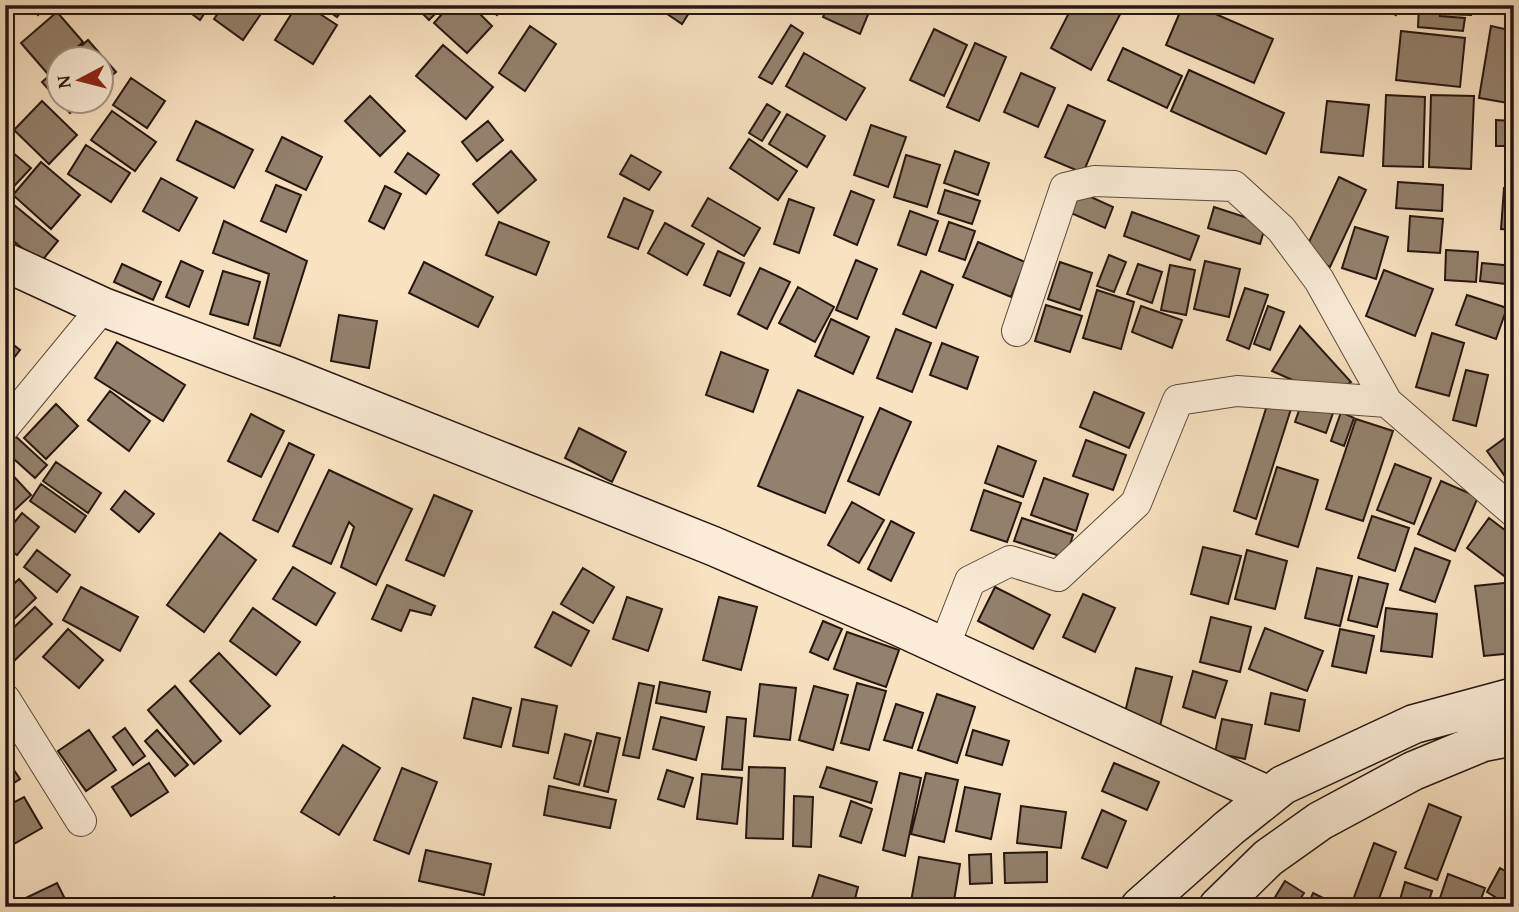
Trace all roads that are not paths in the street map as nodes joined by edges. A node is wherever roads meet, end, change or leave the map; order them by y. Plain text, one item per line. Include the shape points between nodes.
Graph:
1 (5, 262) edge
2 (103, 307) junction
3 (1017, 331) dead end
4 (1387, 402) junction
5 (5, 426) edge
6 (1514, 512) edge
7 (944, 647) junction
8 (1514, 697) edge
9 (5, 699) edge
10 (1514, 736) edge
11 (1269, 796) junction
12 (81, 821) dead end
13 (1140, 907) edge
14 (1218, 907) edge

1 - 2 street
2 - 5 street
2 - 7 street via 569,487
3 - 4 street via 1065,188 1094,181 1234,186 1281,229 1319,280
4 - 6 street
4 - 7 street via 1237,391 1178,400 1136,503 1058,576 1010,561 970,581
7 - 11 street
8 - 11 street via 1414,724 1283,785
9 - 12 street
10 - 14 street via 1483,742 1413,771 1320,821 1268,858
11 - 13 street

